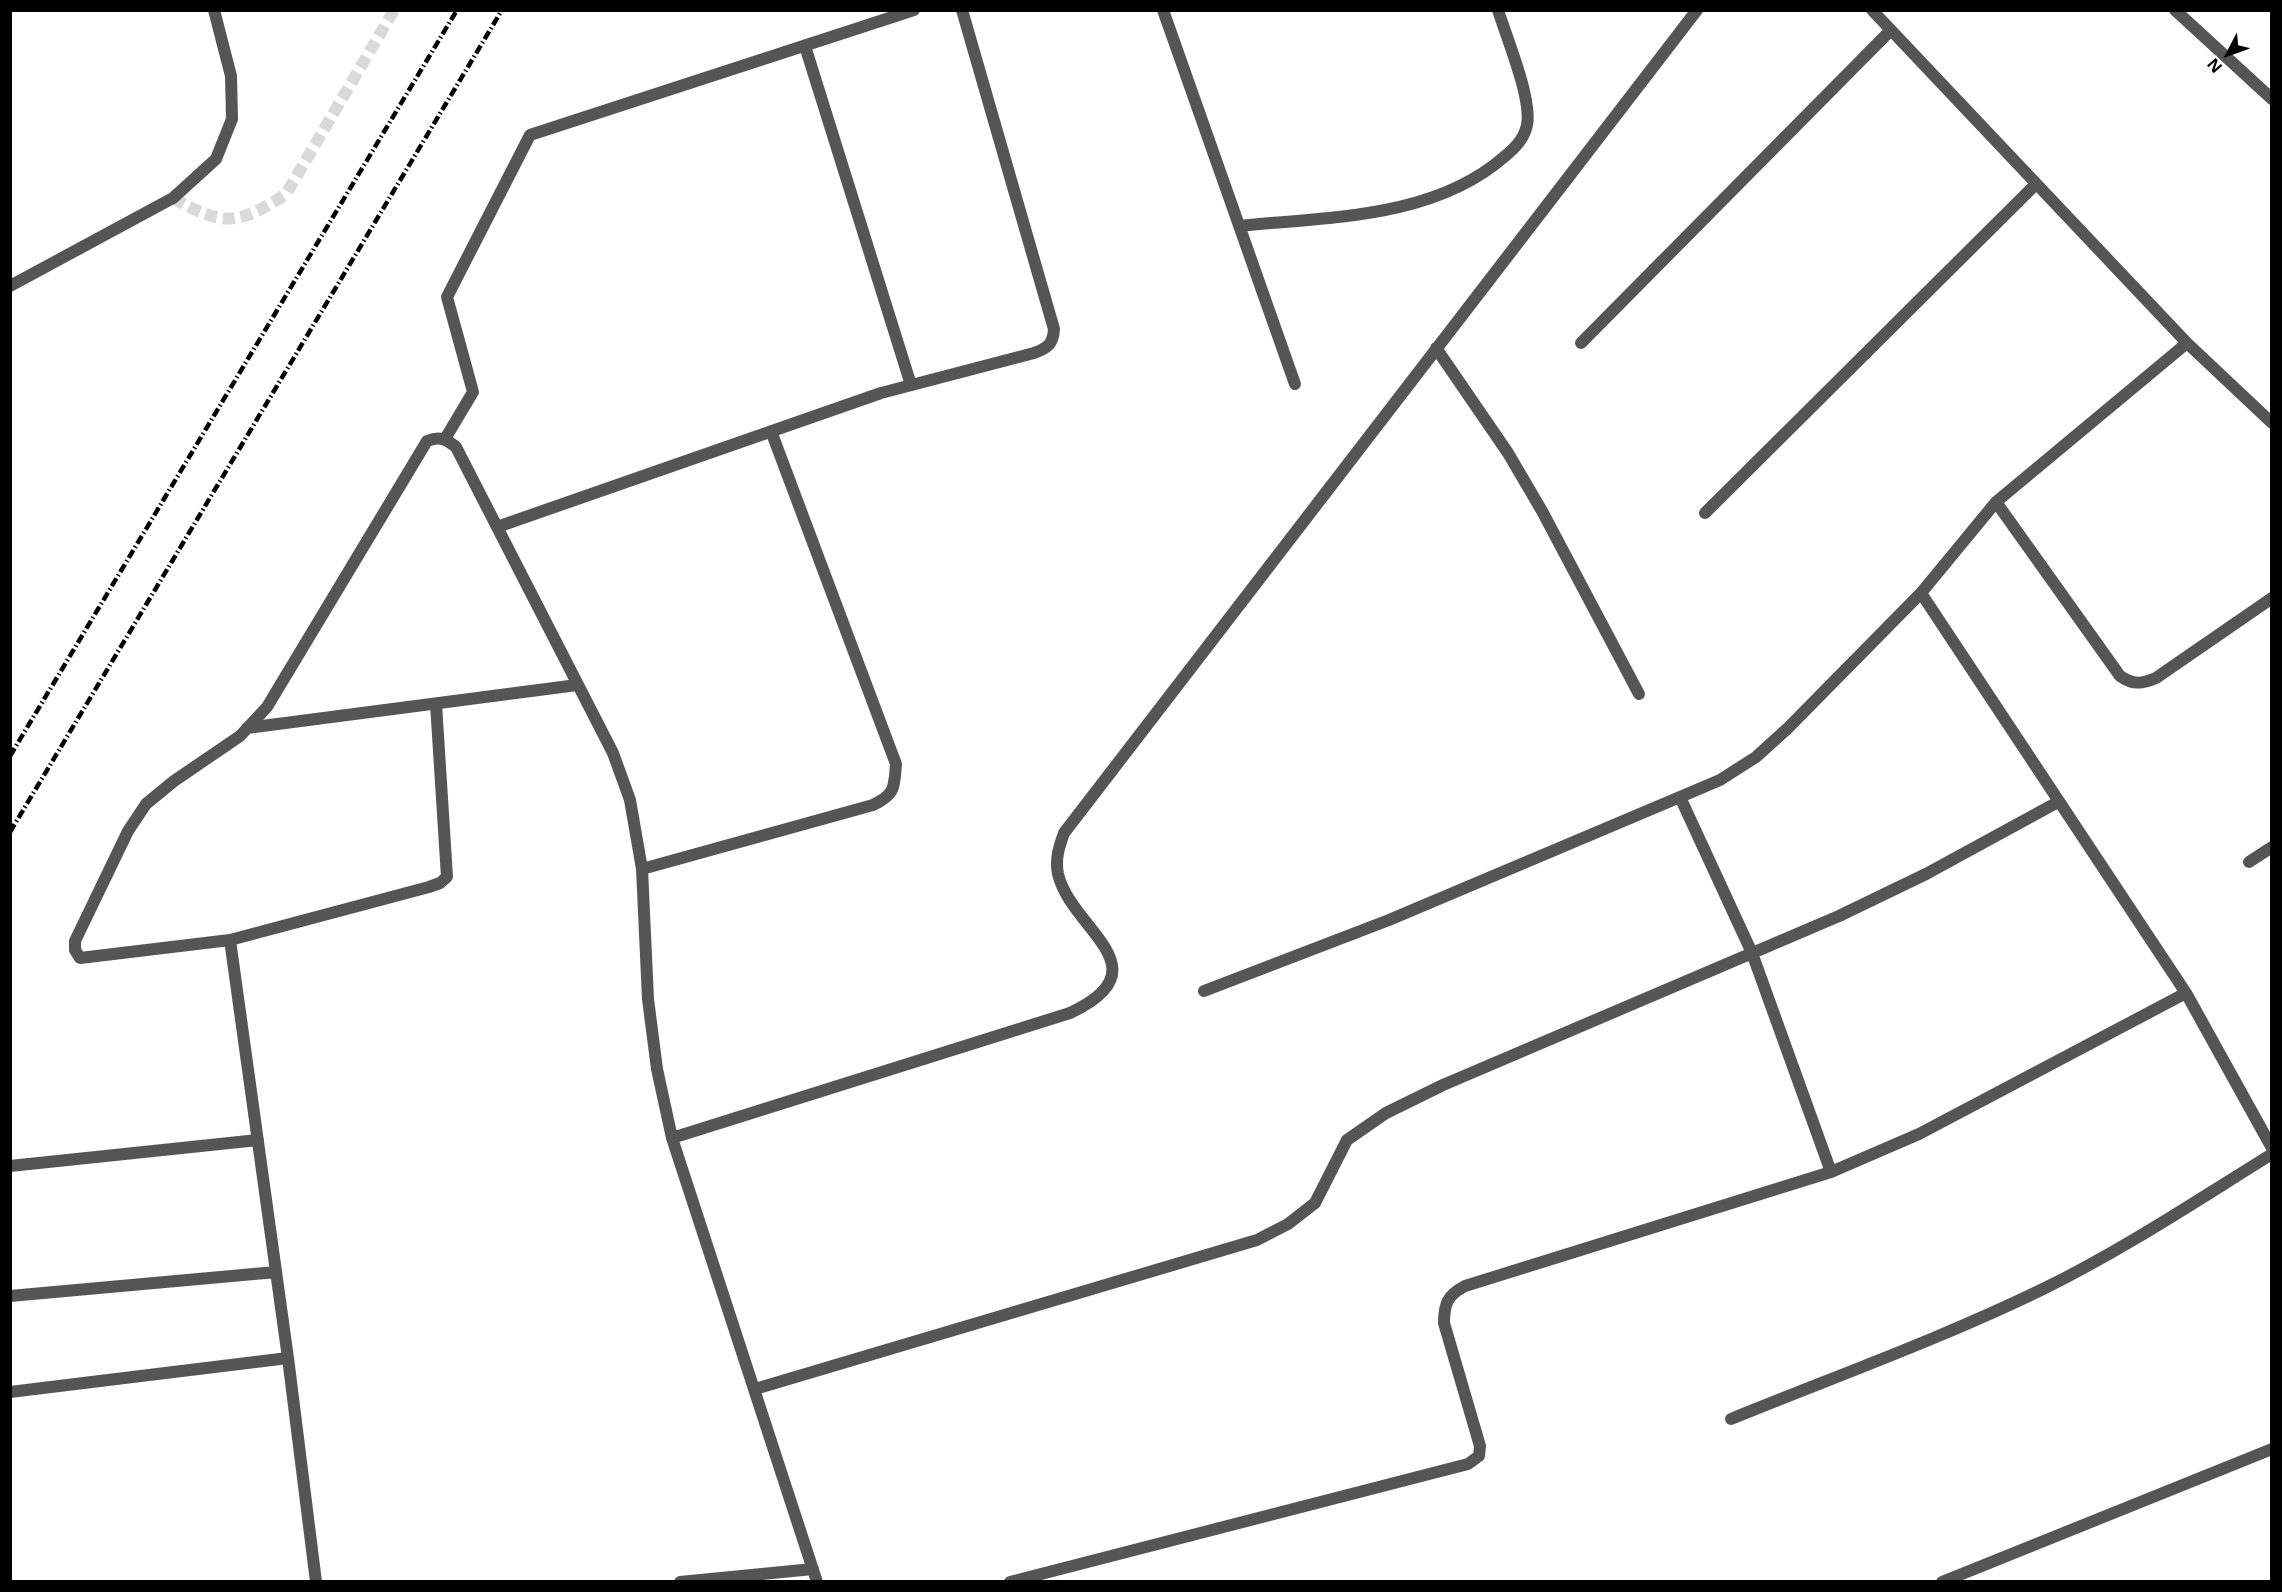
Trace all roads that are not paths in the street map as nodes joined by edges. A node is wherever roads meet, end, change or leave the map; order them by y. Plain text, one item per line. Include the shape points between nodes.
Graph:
1 (214, 10) edge
2 (914, 10) edge
3 (962, 10) edge
4 (1163, 10) edge
5 (1697, 10) edge
6 (1872, 10) edge
7 (2175, 10) edge
8 (1502, 13) edge
9 (1891, 30) junction
10 (805, 46) junction
11 (2271, 99) edge
12 (2037, 184) junction
13 (1239, 226) junction
14 (10, 286) edge
15 (1581, 343) dead end
16 (2187, 343) junction
17 (1436, 348) junction
18 (1295, 384) dead end
19 (911, 385) junction
20 (2271, 423) edge
21 (771, 431) junction
22 (445, 438) junction
23 (1996, 502) junction
24 (1706, 513) dead end
25 (497, 527) junction
26 (1921, 593) junction
27 (2271, 598) edge
28 (577, 685) junction
29 (1639, 694) dead end
30 (436, 704) junction
31 (247, 728) junction
32 (1680, 797) junction
33 (2058, 802) junction
34 (2271, 847) edge
35 (2249, 862) dead end
36 (642, 869) junction
37 (230, 940) junction
38 (1752, 953) junction
39 (1204, 991) dead end
40 (2186, 993) junction
41 (672, 1138) junction
42 (258, 1140) junction
43 (2271, 1148) edge
44 (2271, 1154) edge
45 (10, 1166) edge
46 (1831, 1172) junction
47 (276, 1272) junction
48 (10, 1296) edge
49 (288, 1358) junction
50 (755, 1389) junction
51 (10, 1392) edge
52 (1731, 1419) dead end
53 (2271, 1449) edge
54 (815, 1575) edge
55 (316, 1581) edge
56 (680, 1581) edge
57 (1010, 1581) edge
58 (1942, 1581) edge

1 - 14 street via 231,76 232,108 232,119 216,159 173,198
2 - 10 street
3 - 19 street via 1054,329 1053,340 1034,353
4 - 13 street
5 - 17 street
6 - 9 street
7 - 11 street
8 - 13 street via 1527,105 1527,122 1520,142 1490,170 1421,202
9 - 12 street
9 - 15 street
10 - 19 street
10 - 22 street via 530,135 447,297 474,392
12 - 16 street
12 - 24 street
13 - 18 street
16 - 20 street
16 - 23 street
17 - 29 street via 1508,453
17 - 41 street via 1064,833 1056,858 1058,875 1066,894 1109,953 1113,971 1107,988 1095,1001 1070,1013
19 - 21 street
21 - 25 street
21 - 36 street via 896,764 894,789 886,799 873,805
22 - 25 street via 456,447
22 - 31 street via 428,441 300,655 267,707
23 - 26 street
23 - 27 street via 2120,676 2129,682 2143,683 2156,678
25 - 28 street
26 - 32 street via 1756,757 1720,780
26 - 33 street
28 - 30 street
28 - 36 street via 613,753 630,800
30 - 31 street
30 - 37 street via 447,877 440,884
31 - 37 street via 146,804 128,831 75,941 75,950 80,958
32 - 38 street
32 - 39 street via 1389,920
33 - 38 street via 1926,874
33 - 40 street
34 - 35 street
36 - 41 street via 648,999 657,1069
37 - 42 street
38 - 46 street
38 - 50 street via 1443,1084 1386,1113 1347,1140 1315,1203 1288,1224 1257,1240
40 - 43 street
40 - 46 street via 1919,1134
41 - 50 street
42 - 45 street
42 - 47 street
44 - 52 street via 2101,1259 2042,1289
46 - 57 street via 1451,1293 1444,1306 1444,1323 1480,1446 1479,1456 1468,1464
47 - 48 street
47 - 49 street
49 - 51 street
49 - 55 street
50 - 54 street
53 - 58 street
54 - 56 street

